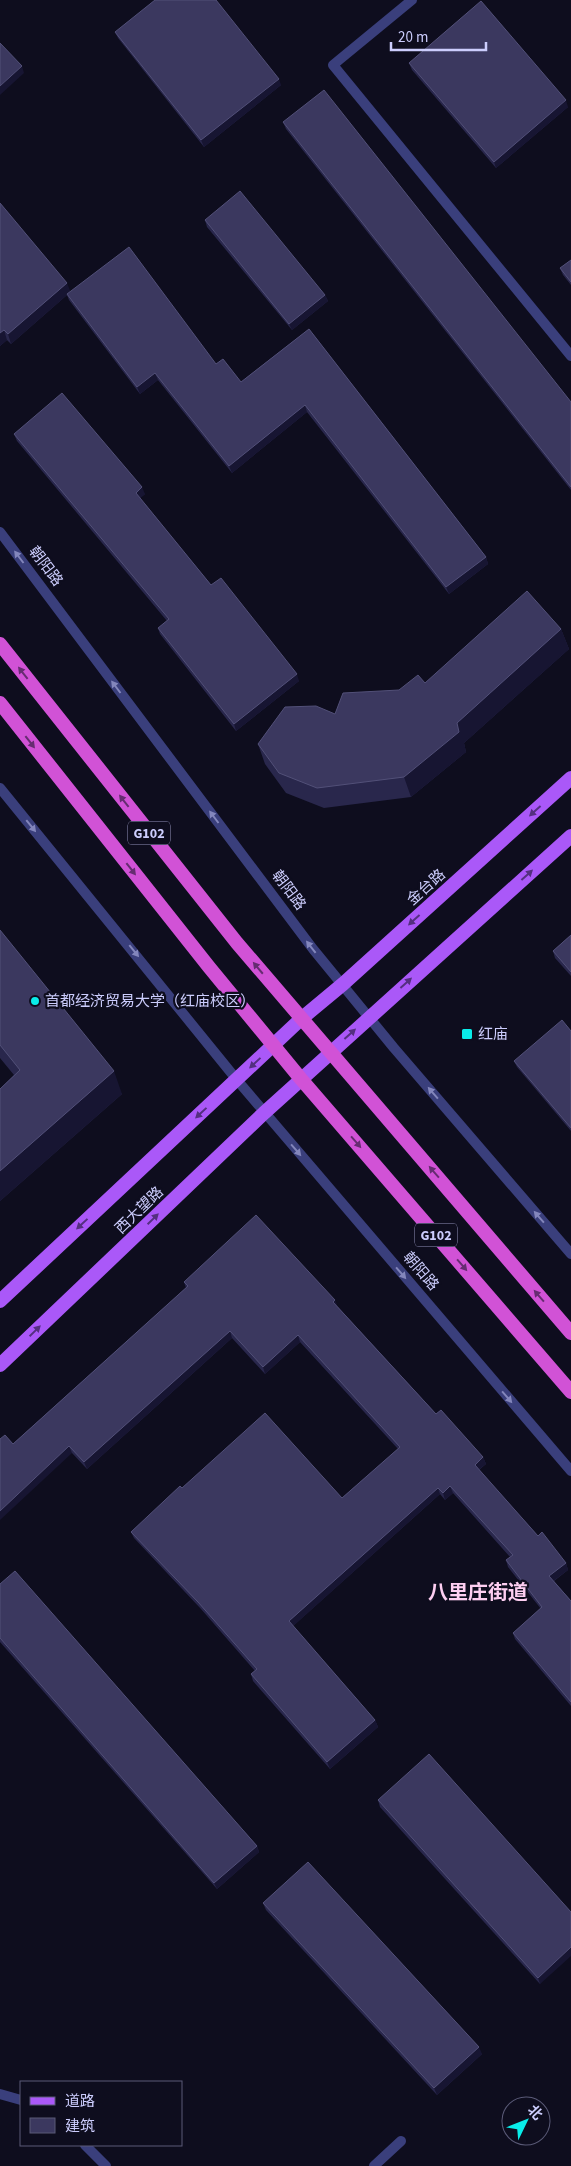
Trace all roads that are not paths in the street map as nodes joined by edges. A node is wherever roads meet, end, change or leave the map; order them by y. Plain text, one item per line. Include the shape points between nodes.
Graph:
1 (412, 0) edge
2 (571, 356) edge
3 (0, 532) edge
4 (0, 644) edge
5 (0, 704) edge
6 (571, 778) edge
7 (0, 788) edge
8 (571, 836) edge
9 (343, 984) junction
10 (370, 1016) junction
11 (301, 1019) junction
12 (273, 1046) junction
13 (331, 1051) junction
14 (301, 1079) junction
15 (237, 1080) junction
16 (264, 1113) junction
17 (571, 1254) edge
18 (0, 1301) edge
19 (571, 1332) edge
20 (0, 1365) edge
21 (571, 1392) edge
22 (571, 1471) edge
23 (0, 2094) edge
24 (20, 2100) edge
25 (401, 2141) dead end
26 (86, 2146) edge
27 (106, 2166) edge
28 (374, 2166) edge

1 - 2 street via 333,65
9 -> 3 street, 朝阳路 via 307,941
11 -> 4 highway, G102
5 -> 12 highway, G102
6 -> 9 main road, 金台路
7 -> 15 street, 朝阳路
10 -> 8 main road
9 - 10 street, 朝阳路
9 - 11 main road, 金台路
13 -> 10 main road
17 -> 10 street, 朝阳路
11 - 12 main road, 金台路
11 - 13 highway
12 - 14 highway
12 -> 15 main road, 西大望路
13 - 14 main road, 西大望路
19 -> 13 highway, G102
14 - 16 main road, 西大望路
14 -> 21 highway, G102
15 - 16 street, 朝阳路
15 -> 18 main road, 西大望路
20 -> 16 main road, 西大望路
16 -> 22 street, 朝阳路
23 - 24 street
25 - 28 street
26 - 27 street

